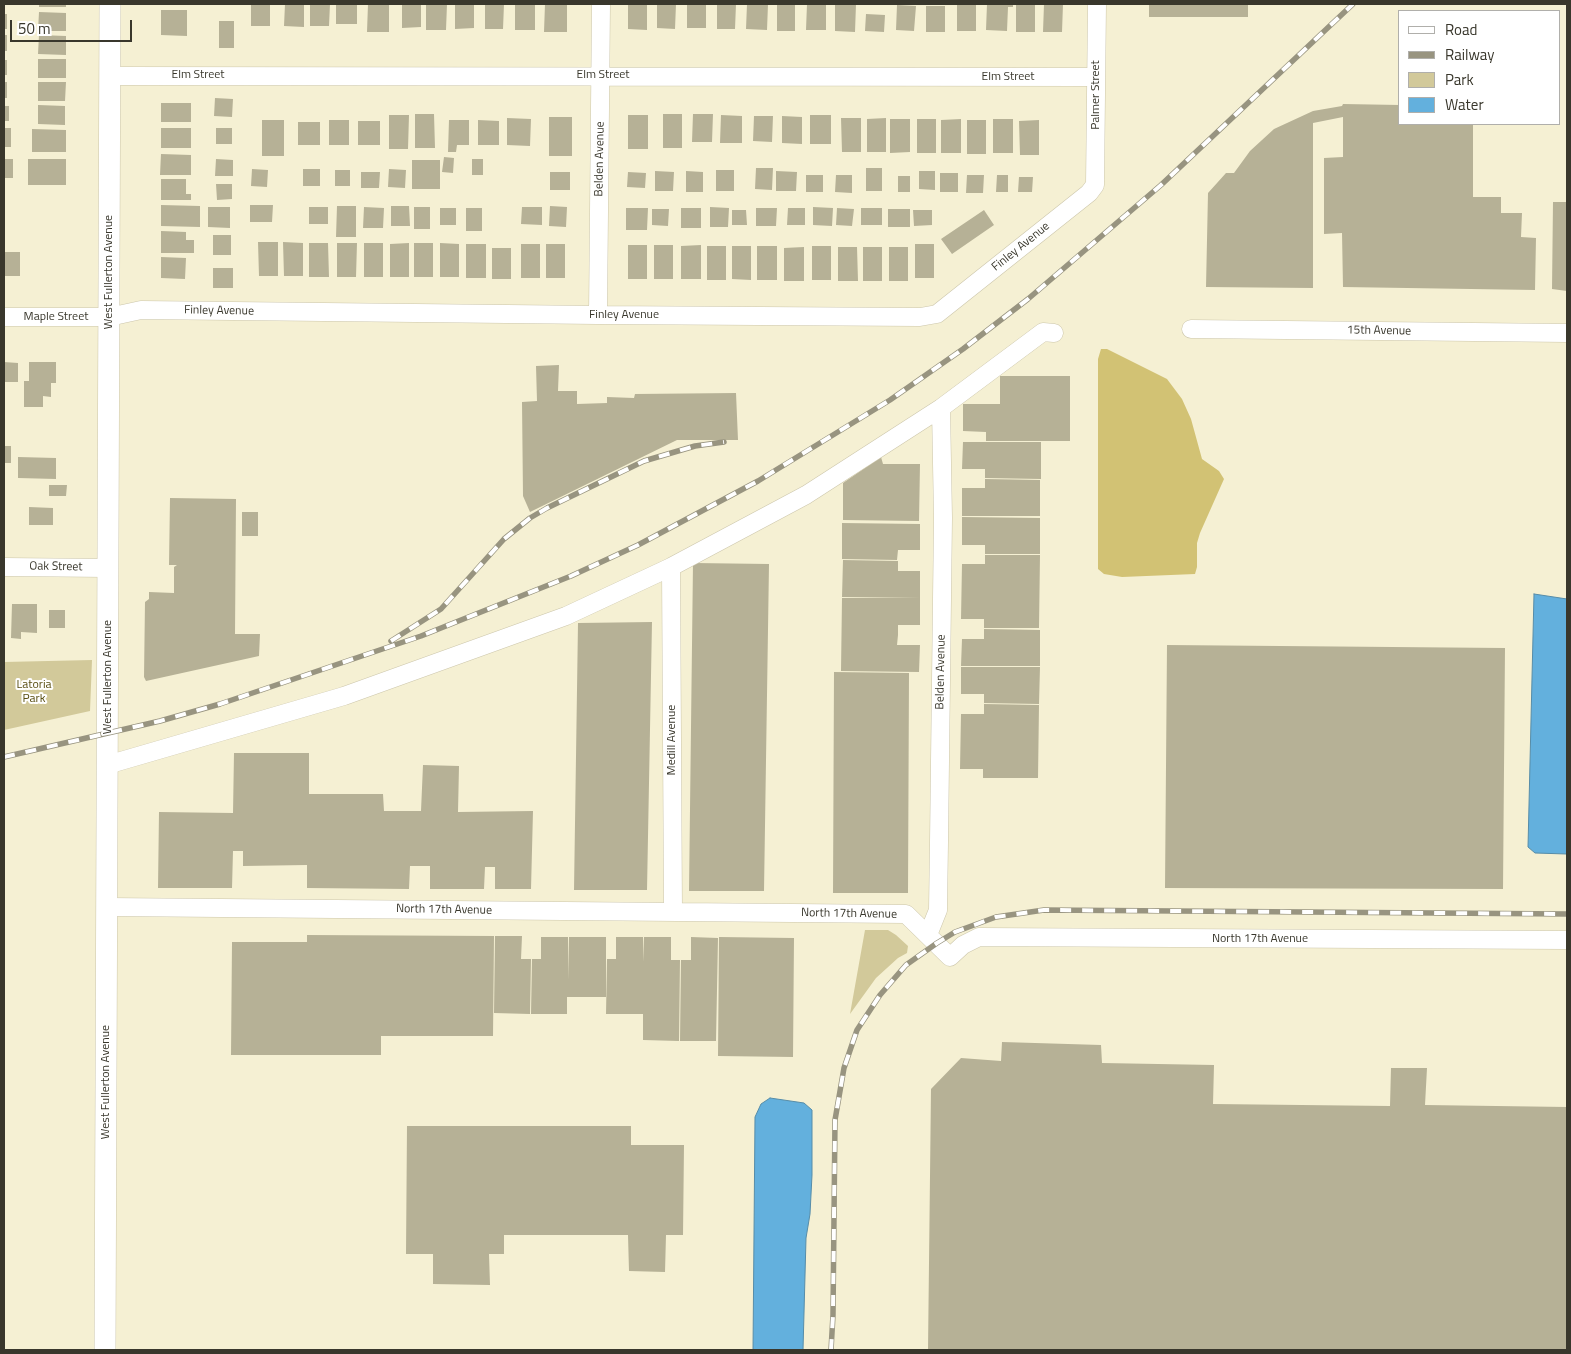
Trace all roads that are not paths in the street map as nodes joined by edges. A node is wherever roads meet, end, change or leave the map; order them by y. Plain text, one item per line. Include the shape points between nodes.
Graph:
1 (110, 4) edge
2 (601, 4) edge
3 (1097, 4) edge
4 (601, 75) junction
5 (110, 76) junction
6 (1096, 77) junction
7 (1095, 185) joint
8 (598, 315) junction
9 (4, 317) edge
10 (109, 317) junction
11 (1191, 329) dead end
12 (1054, 333) dead end
13 (1567, 333) edge
14 (941, 408) junction
15 (4, 567) edge
16 (671, 567) junction
17 (108, 568) junction
18 (107, 765) junction
19 (107, 907) junction
20 (673, 912) junction
21 (928, 935) junction
22 (1567, 940) edge
23 (105, 1350) edge

1 - 5 street, West Fullerton Avenue
2 - 4 street, Belden Avenue
3 - 6 street, Palmer Street
4 - 5 street, Elm Street
4 - 6 street, Elm Street
4 - 8 street, Belden Avenue
5 - 10 street, West Fullerton Avenue
6 - 7 street, Palmer Street
7 - 8 street, Finley Avenue via 937,314 920,317
8 - 10 street, Finley Avenue via 141,310
9 - 10 street, Maple Street
10 - 17 street, West Fullerton Avenue
11 - 13 street, 15th Avenue
12 - 14 street via 1044,332
14 - 16 street via 806,496
14 - 21 street, Belden Avenue via 943,518 938,910
15 - 17 street, Oak Street
16 - 18 street via 566,616 344,696
16 - 20 street, Medill Avenue
17 - 18 street, West Fullerton Avenue
18 - 19 street, West Fullerton Avenue
19 - 20 street, North 17th Avenue
19 - 23 street, West Fullerton Avenue
20 - 21 street, North 17th Avenue via 906,914
21 - 22 street, North 17th Avenue via 950,957 979,937

